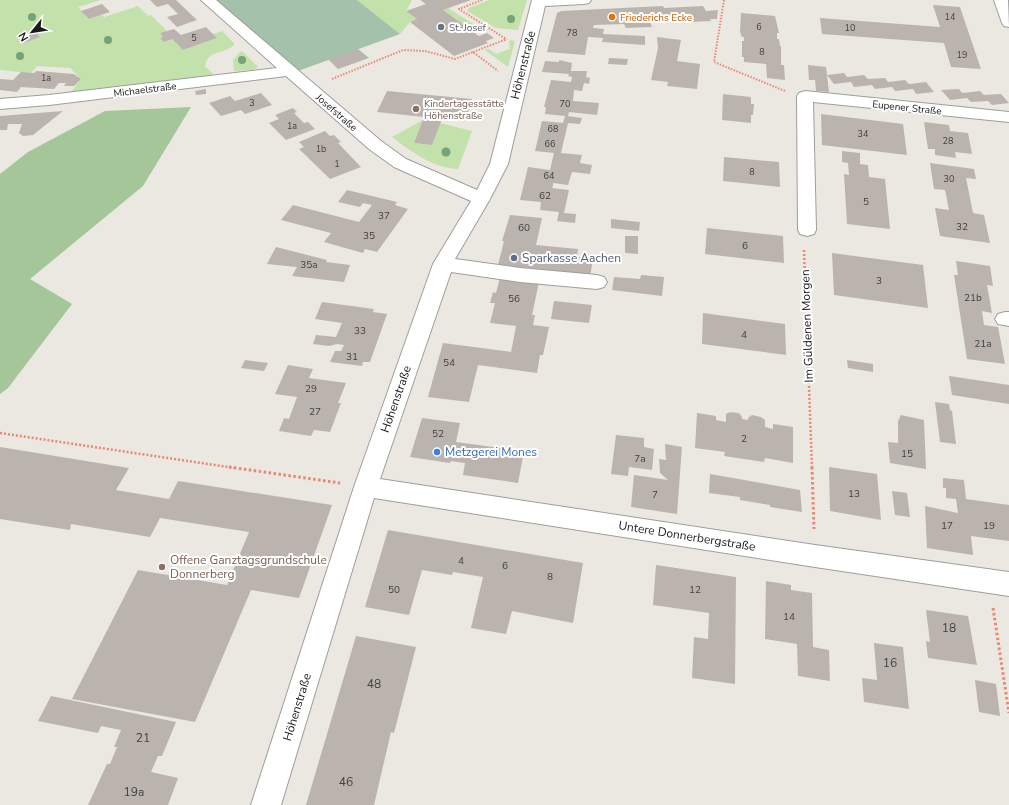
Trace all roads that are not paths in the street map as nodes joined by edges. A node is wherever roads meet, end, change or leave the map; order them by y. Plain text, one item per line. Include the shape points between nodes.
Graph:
1 (208, 0) edge
2 (584, 0) edge
3 (1001, 0) edge
4 (538, 1) edge
5 (1009, 23) edge
6 (289, 71) junction
7 (0, 104) edge
8 (1009, 117) edge
9 (481, 199) junction
10 (806, 230) road end
11 (443, 264) junction
12 (597, 282) dead end
13 (366, 487) junction
14 (999, 582) edge
15 (266, 805) edge

1 - 6 street, Josefstraße
2 - 4 street
3 - 5 street
4 - 9 street, Höhenstraße via 499,164
6 - 7 street, Michaelstraße
6 - 9 street, Josefstraße via 375,145 400,163
8 - 10 street, Eupener Straße via 805,96
9 - 11 street, Höhenstraße
11 - 12 street
11 - 13 street, Höhenstraße
13 - 14 street, Untere Donnerbergstraße
13 - 15 street, Höhenstraße

